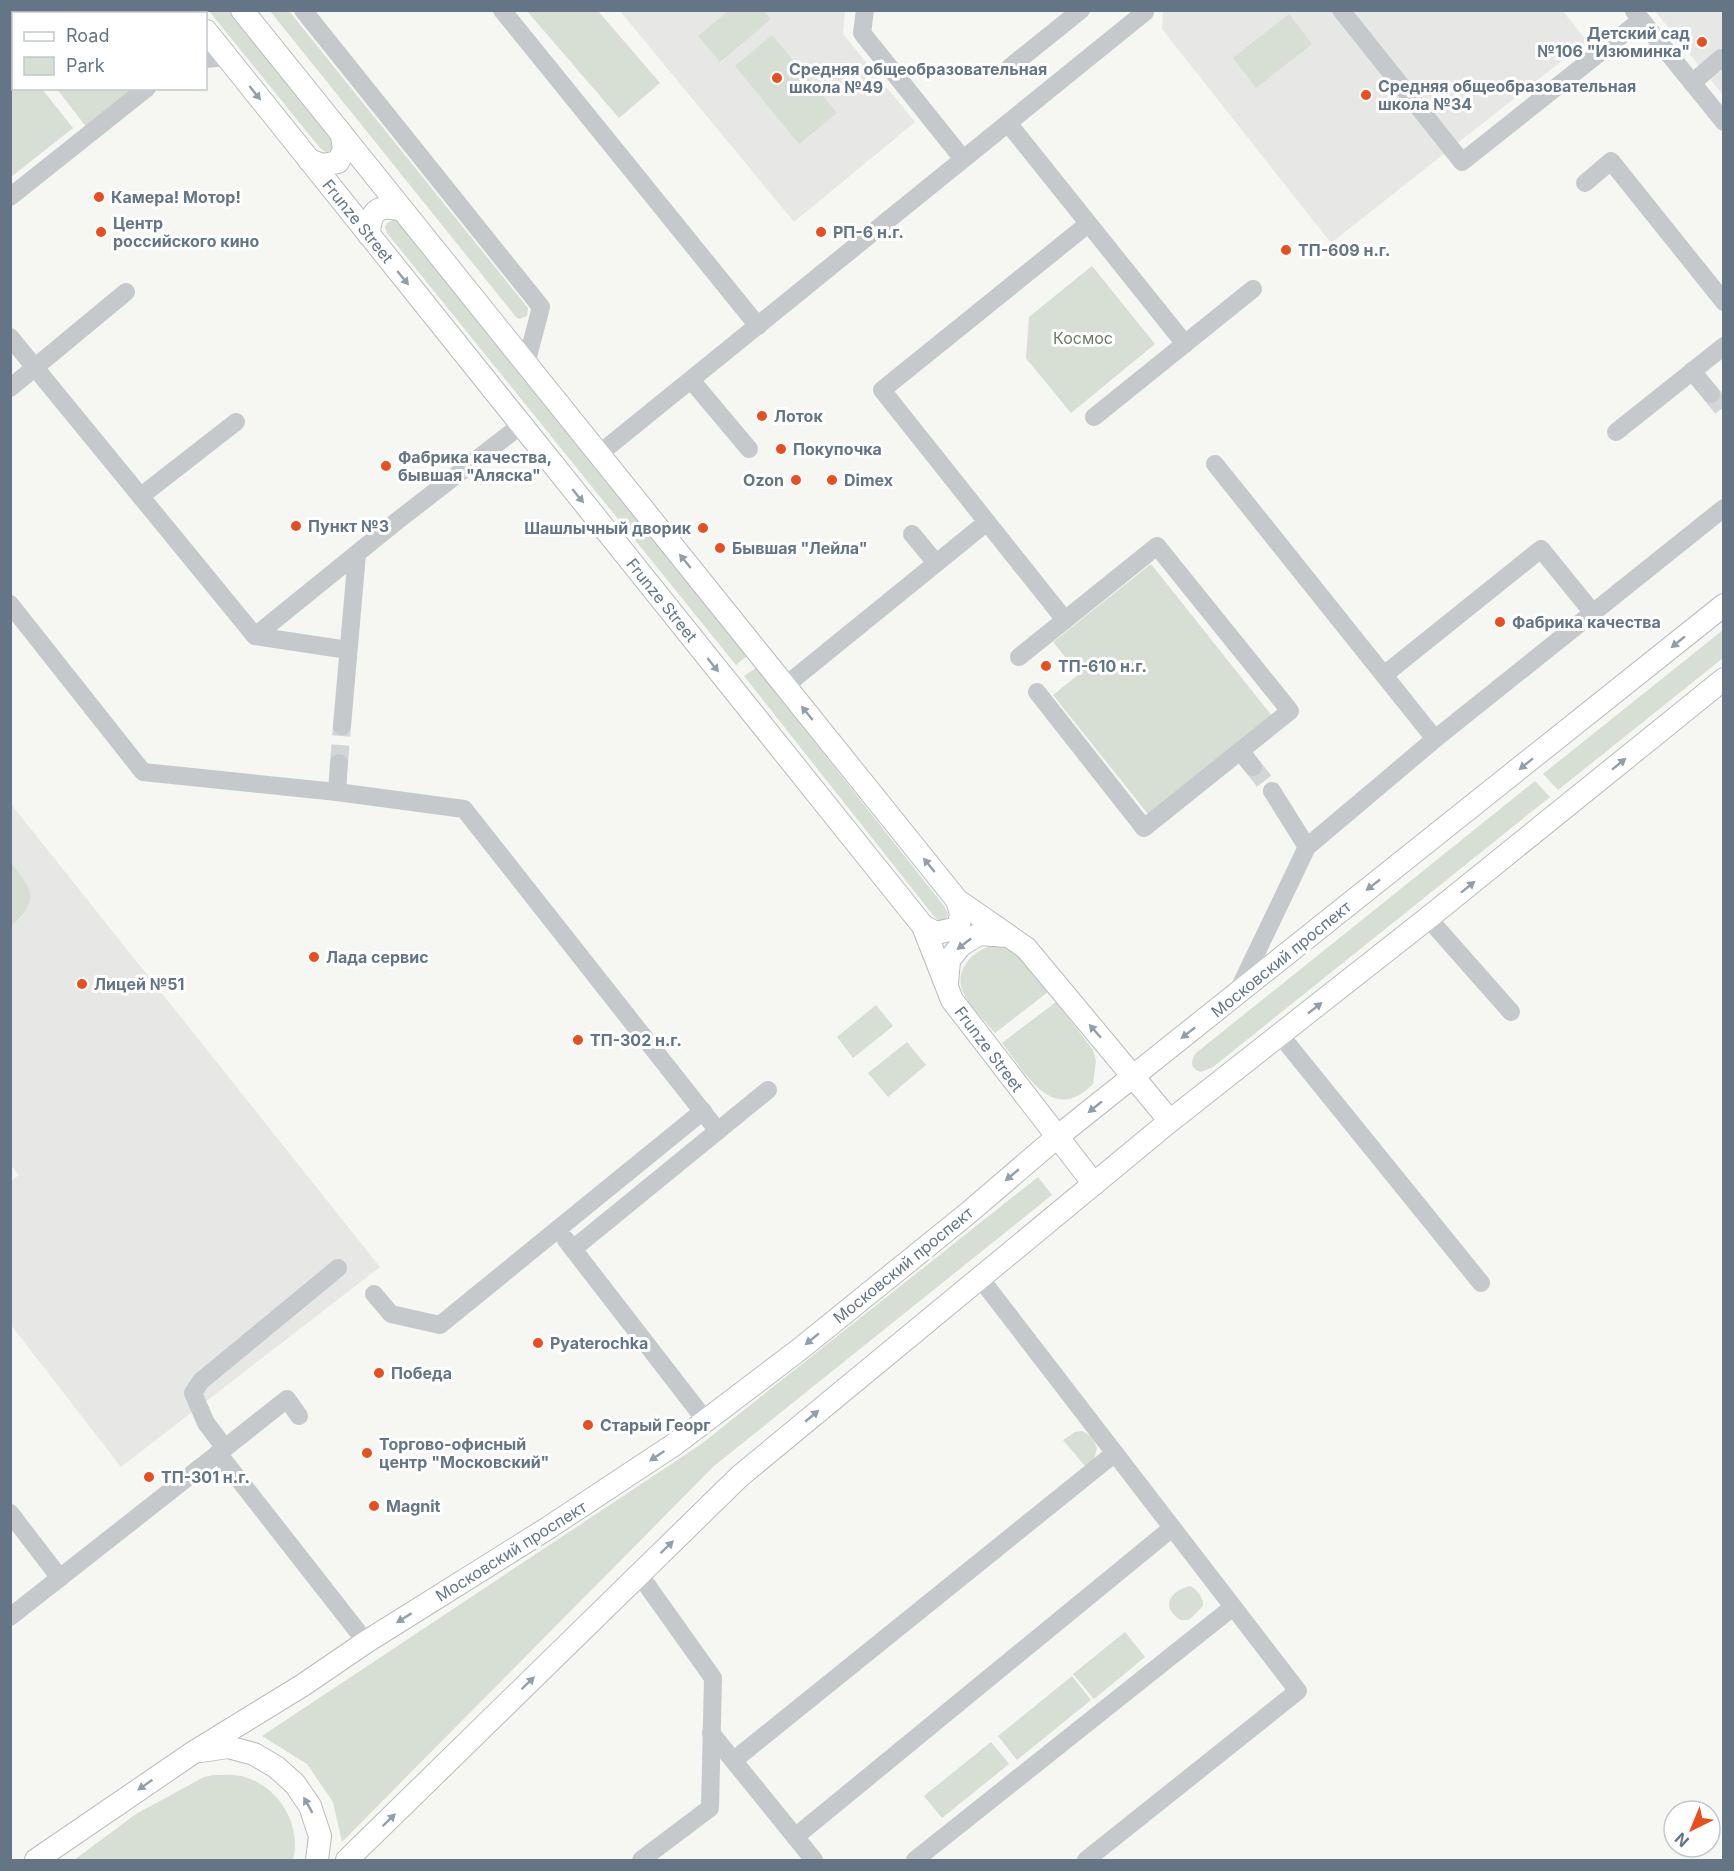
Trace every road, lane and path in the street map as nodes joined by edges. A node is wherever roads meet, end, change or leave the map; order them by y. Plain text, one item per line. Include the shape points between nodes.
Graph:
1 (242, 10) edge
2 (303, 10) edge
3 (502, 10) edge
4 (865, 10) edge
5 (1081, 10) edge
6 (1144, 10) edge
7 (1341, 10) edge
8 (1638, 15) edge
9 (207, 35) edge
10 (216, 58) edge
11 (1721, 58) dead end
12 (1010, 68) dead end
13 (1692, 83) junction
14 (144, 90) edge
15 (1724, 122) edge
16 (1008, 123) junction
17 (342, 135) junction
18 (963, 159) junction
19 (309, 160) junction
20 (1585, 183) dead end
21 (10, 197) edge
22 (402, 210) junction
23 (1088, 224) junction
24 (369, 235) junction
25 (1252, 289) dead end
26 (126, 292) dead end
27 (1724, 302) edge
28 (758, 326) junction
29 (10, 337) edge
30 (1185, 344) junction
31 (1724, 346) edge
32 (526, 364) junction
33 (35, 367) junction
34 (1692, 371) junction
35 (691, 380) junction
36 (10, 388) edge
37 (1711, 394) tunnel mouth
38 (1094, 417) dead end
39 (236, 422) dead end
40 (521, 425) junction
41 (1616, 432) dead end
42 (749, 449) dead end
43 (598, 454) junction
44 (1215, 464) dead end
45 (141, 496) junction
46 (1724, 508) edge
47 (987, 522) junction
48 (912, 534) dead end
49 (357, 554) junction
50 (936, 563) junction
51 (10, 604) edge
52 (1724, 605) edge
53 (1593, 614) junction
54 (1065, 620) junction
55 (255, 636) junction
56 (348, 650) junction
57 (1019, 657) dead end
58 (1384, 675) junction
59 (1724, 679) edge
60 (784, 686) junction
61 (1037, 692) dead end
62 (342, 726) tunnel mouth
63 (1435, 739) junction
64 (1240, 751) junction
65 (339, 763) tunnel mouth
66 (1253, 767) tunnel mouth
67 (1272, 791) tunnel mouth
68 (337, 792) junction
69 (1307, 847) junction
70 (957, 900) junction
71 (1428, 918) junction
72 (923, 926) junction
73 (1009, 936) junction
74 (946, 986) junction
75 (1237, 993) junction
76 (1511, 1012) dead end
77 (1281, 1036) junction
78 (1133, 1076) junction
79 (768, 1090) dead end
80 (703, 1111) junction
81 (1170, 1121) junction
82 (718, 1131) junction
83 (1057, 1137) junction
84 (1094, 1184) junction
85 (558, 1230) junction
86 (573, 1250) junction
87 (338, 1268) dead end
88 (980, 1278) junction
89 (1481, 1283) dead end
90 (374, 1294) dead end
91 (299, 1416) dead end
92 (706, 1421) junction
93 (221, 1451) junction
94 (1115, 1453) junction
95 (10, 1513) edge
96 (1172, 1528) junction
97 (639, 1574) junction
98 (60, 1578) junction
99 (1233, 1606) junction
100 (10, 1617) edge
101 (366, 1642) junction
102 (711, 1733) junction
103 (194, 1752) junction
104 (734, 1760) junction
105 (795, 1837) junction
106 (36, 1860) edge
107 (317, 1860) edge
108 (347, 1860) edge
109 (641, 1860) edge
110 (814, 1860) edge
111 (915, 1860) edge
112 (1086, 1860) edge

1 - 17 main road
2 - 32 street via 541,307
3 - 28 street
4 - 18 street via 862,33
5 - 12 street
6 - 16 street
7 - 8 street via 1462,162
8 - 13 street
9 - 10 main road, Frunze Street
10 -> 19 main road, Frunze Street
11 - 13 street
13 - 15 street
14 - 21 street
16 - 18 street
16 - 23 street
17 - 19 main road via 344,150 338,162 323,165
17 - 22 main road
18 - 28 street
19 - 24 main road, Frunze Street
20 - 27 street via 1611,161
22 - 24 main road via 388,207 376,211 369,222
22 - 32 main road
23 - 30 street
23 - 47 street via 882,390
24 -> 40 main road, Frunze Street
25 - 30 street
26 - 33 street
28 - 35 street
29 - 33 street
30 - 38 street
31 - 34 street
32 - 43 main road
33 - 36 street
33 - 45 street
34 - 37 street
34 - 41 street
35 - 42 street
35 - 43 street
39 - 45 street
40 - 49 street
40 -> 72 main road, Frunze Street
60 -> 43 main road
44 - 58 street
45 - 55 street
46 - 53 street
47 - 50 street
47 - 54 street
48 - 50 street
49 - 55 street
49 - 56 street
50 - 60 street
51 - 68 street via 143,772
52 -> 75 main road, Московский проспект
53 - 58 street via 1541,549
53 - 63 street
54 - 57 street
54 - 64 street via 1157,546 1290,711
55 - 56 street
56 - 62 street
58 - 63 street
71 -> 59 main road
70 -> 60 main road
61 - 64 street via 1144,828
63 - 69 street
64 - 66 street
65 - 68 street
67 - 69 street
68 - 80 street via 464,809
69 - 75 street
70 - 72 main road via 961,914 954,929 936,933
70 - 73 main road
71 - 76 street
77 -> 71 main road
72 - 74 main road, Frunze Street
73 -> 74 main road via 979,934 961,945 949,960
78 -> 73 main road via 1026,948
74 - 83 main road, Frunze Street via 959,1010
75 -> 78 main road, Московский проспект
77 - 81 main road
77 - 89 street
78 - 81 main road
78 -> 83 main road, Московский проспект
79 - 82 street
80 - 82 street
80 - 85 street
81 - 84 main road
82 - 86 street
83 - 84 main road, Frunze Street
83 -> 92 main road, Московский проспект via 968,1214
84 - 88 main road
85 - 86 street
85 - 90 street via 440,1325 391,1314
86 - 92 street
87 - 93 street via 201,1381 193,1393
88 - 94 street
97 -> 88 main road via 740,1476
91 - 93 street via 287,1399
92 -> 101 main road, Московский проспект via 548,1528
93 - 98 street
93 - 101 street
94 - 96 street
94 - 104 street
95 - 98 street
96 - 99 street
96 - 105 street
97 - 102 street via 713,1678
108 -> 97 main road
98 - 100 street
99 - 111 street
99 - 112 street via 1298,1691
101 - 103 main road, Московский проспект
102 - 104 street
102 - 109 street via 710,1808
103 -> 106 main road, Московский проспект
107 -> 103 main road via 320,1836 310,1806 295,1784 276,1767 254,1754 228,1747
104 - 105 street
105 - 110 street

